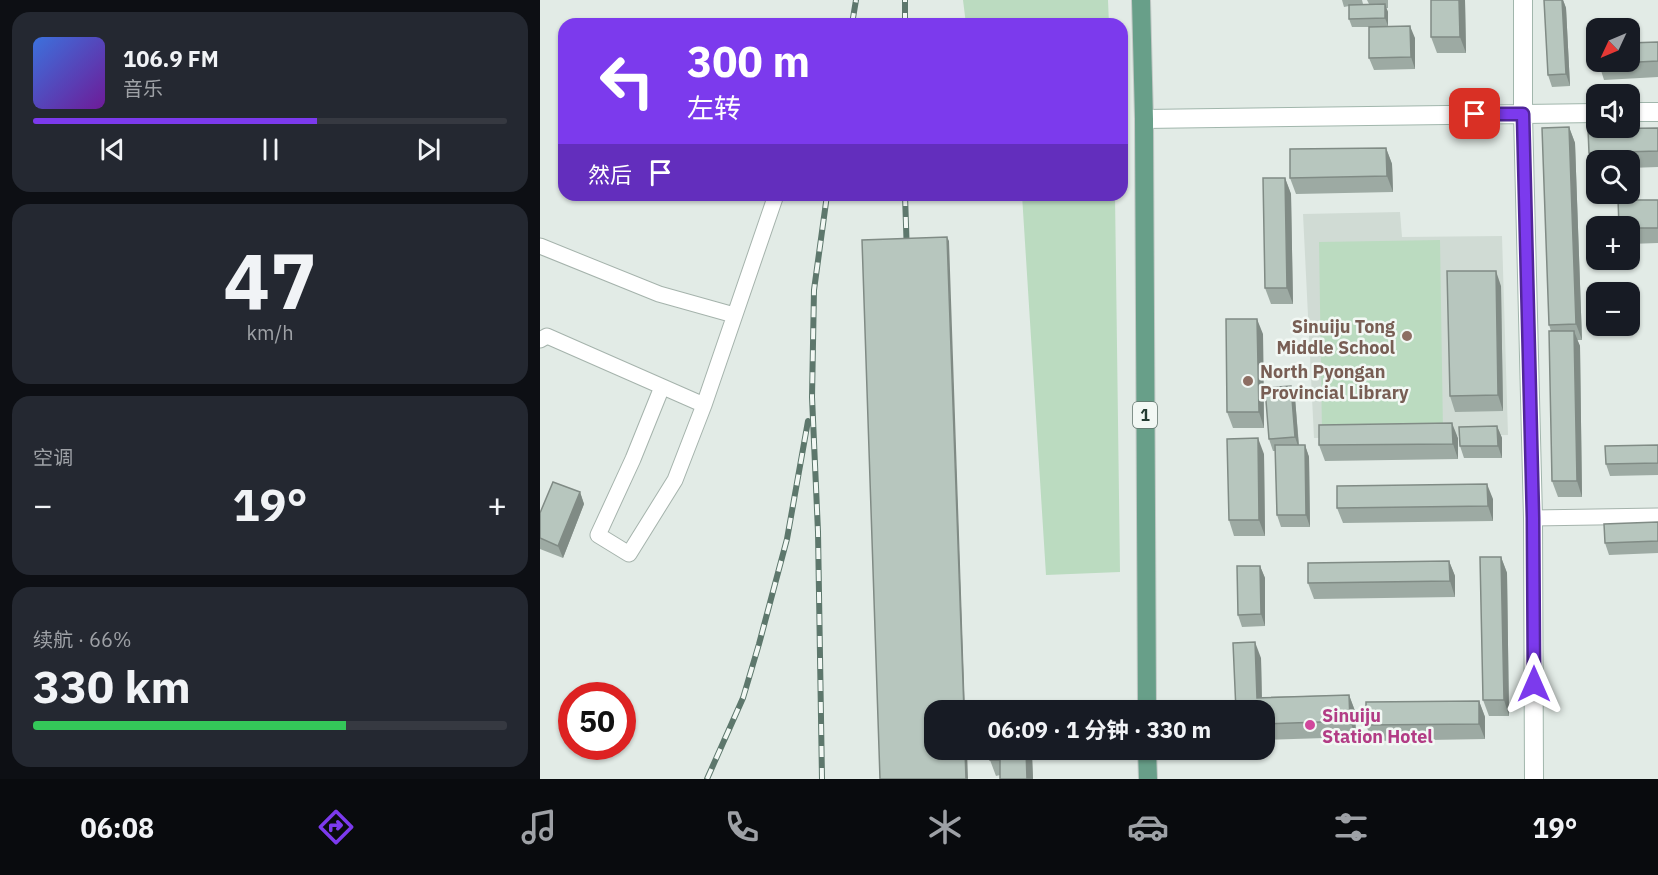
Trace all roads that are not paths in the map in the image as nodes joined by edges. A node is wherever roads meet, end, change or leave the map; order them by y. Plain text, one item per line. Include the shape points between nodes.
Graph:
1 (1141, 0) edge
2 (1523, 0) edge
3 (1640, 112) edge
4 (1658, 112) edge
5 (1586, 113) edge
6 (1523, 114) junction
7 (1144, 119) junction
8 (775, 201) edge
9 (540, 246) edge
10 (734, 315) junction
11 (540, 340) edge
12 (662, 387) junction
13 (704, 405) junction
14 (1658, 516) edge
15 (1533, 518) junction
16 (1147, 700) edge
17 (1148, 760) edge
18 (1148, 779) edge
19 (1534, 779) edge

1 - 7 main road, 1
2 - 6 main road
3 - 4 main road
5 - 6 main road
6 - 7 main road
6 - 15 main road
7 - 16 main road, 1
8 - 10 street
9 - 10 street via 659,294
10 - 13 street
11 - 12 street via 548,336
12 - 13 street
12 - 13 street via 598,535 629,554 675,480
14 - 15 street
15 - 19 main road
17 - 18 main road

